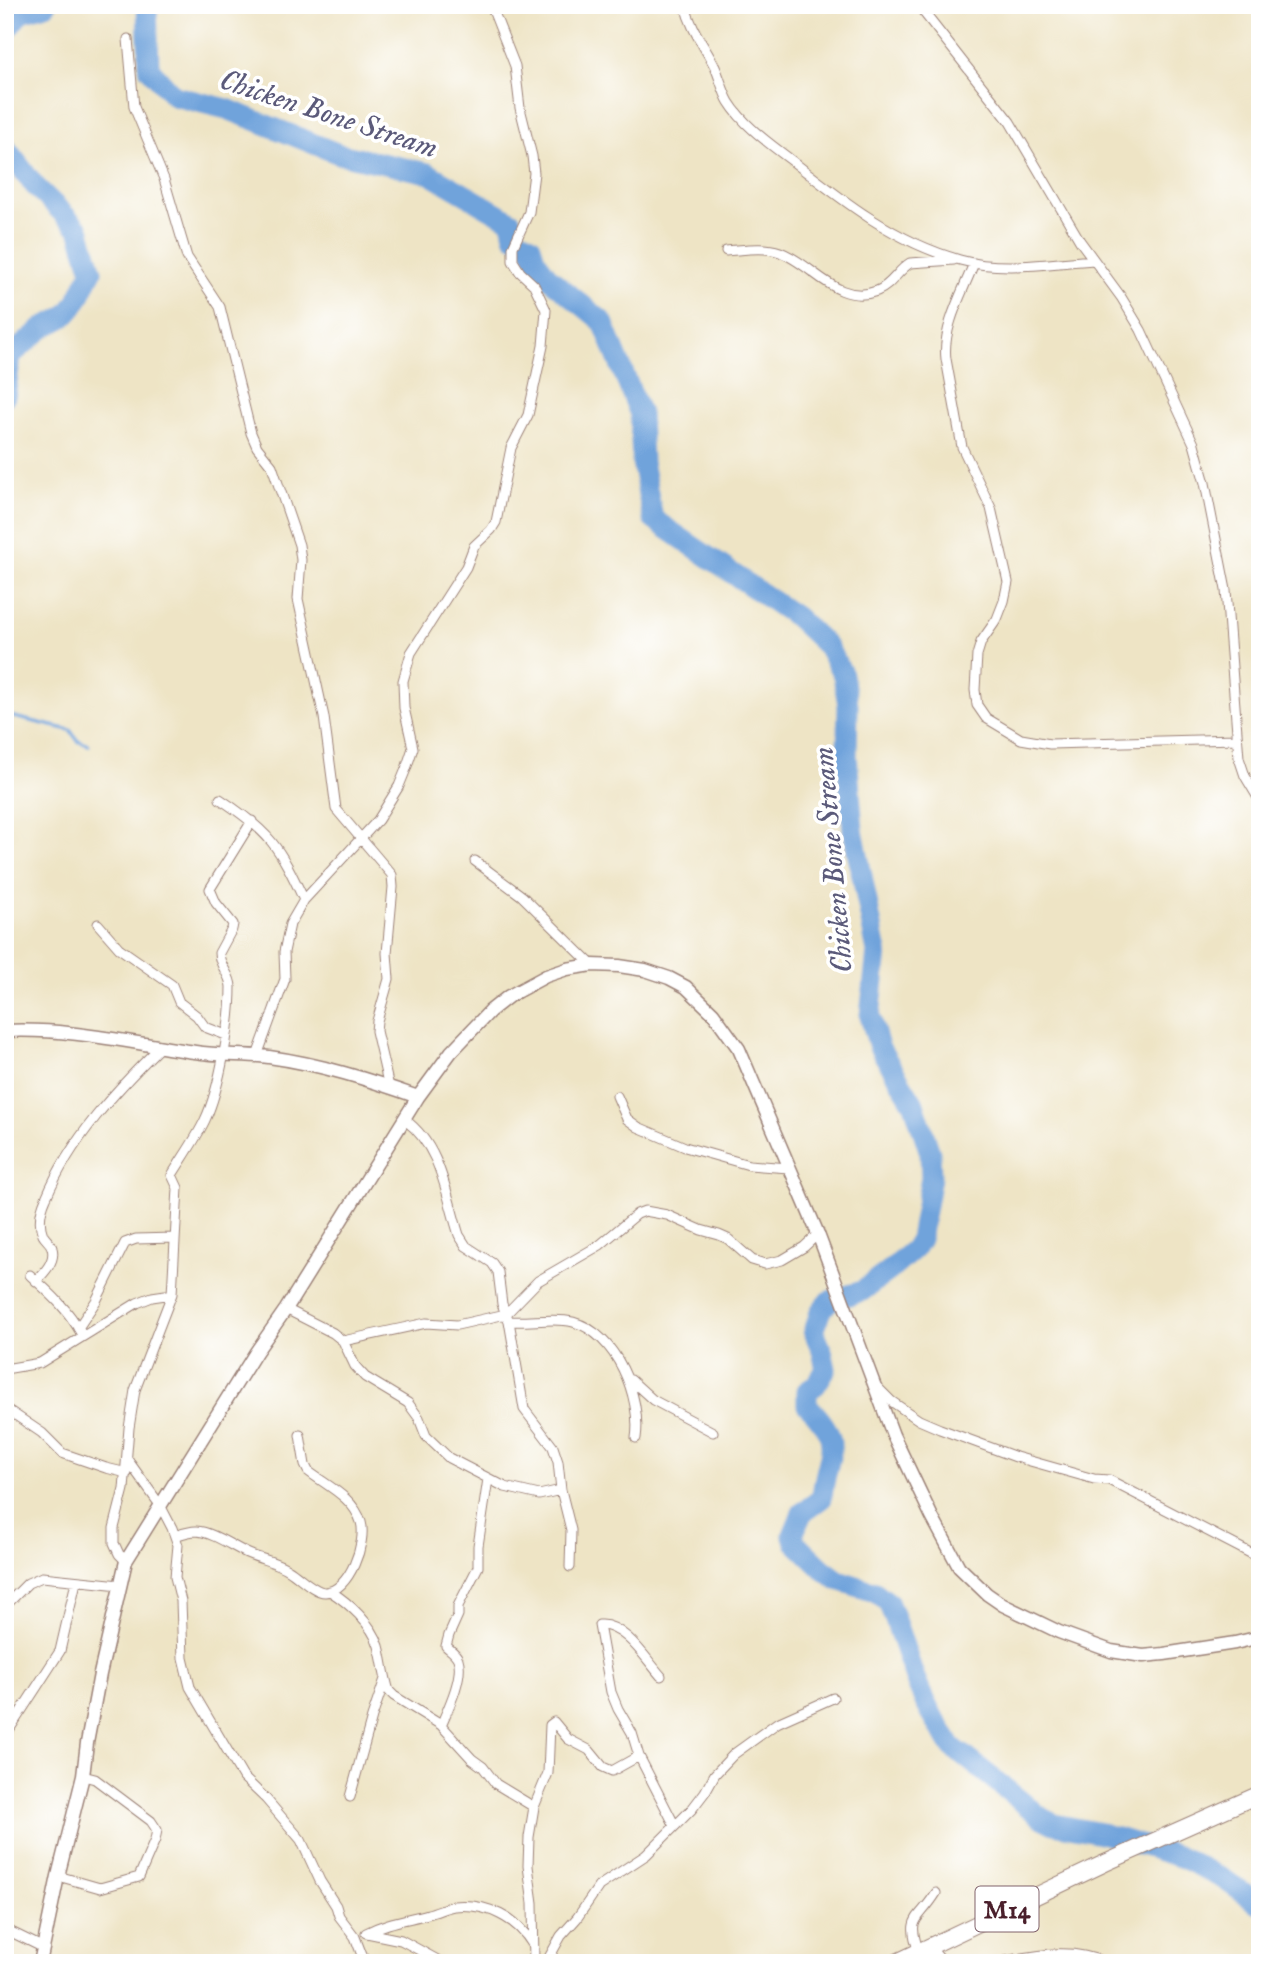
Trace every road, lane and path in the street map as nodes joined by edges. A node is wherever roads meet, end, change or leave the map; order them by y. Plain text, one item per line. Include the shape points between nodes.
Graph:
1 (491, 5) edge
2 (685, 5) edge
3 (918, 5) edge
4 (128, 40) dead end
5 (726, 251) dead end
6 (959, 260) junction
7 (1093, 260) junction
8 (974, 263) junction
9 (1236, 739) junction
10 (220, 799) dead end
11 (1260, 801) edge
12 (252, 821) junction
13 (362, 838) junction
14 (474, 860) dead end
15 (304, 900) junction
16 (98, 924) dead end
17 (592, 965) junction
18 (5, 1031) edge
19 (226, 1035) junction
20 (160, 1047) junction
21 (223, 1055) junction
22 (257, 1056) junction
23 (390, 1087) junction
24 (617, 1096) dead end
25 (418, 1097) junction
26 (405, 1120) junction
27 (789, 1168) junction
28 (818, 1234) junction
29 (174, 1238) junction
30 (172, 1294) junction
31 (286, 1309) junction
32 (507, 1317) junction
33 (81, 1333) junction
34 (343, 1341) junction
35 (5, 1369) edge
36 (622, 1371) junction
37 (871, 1380) junction
38 (5, 1408) edge
39 (713, 1432) dead end
40 (300, 1435) dead end
41 (636, 1438) dead end
42 (127, 1459) junction
43 (127, 1473) junction
44 (488, 1479) junction
45 (561, 1490) junction
46 (160, 1505) junction
47 (175, 1536) junction
48 (1260, 1558) edge
49 (126, 1561) junction
50 (570, 1567) dead end
51 (76, 1582) junction
52 (120, 1585) junction
53 (330, 1591) junction
54 (5, 1606) edge
55 (1260, 1637) edge
56 (661, 1676) dead end
57 (386, 1677) junction
58 (833, 1698) dead end
59 (441, 1725) junction
60 (5, 1736) edge
61 (639, 1756) junction
62 (83, 1776) junction
63 (1260, 1794) edge
64 (350, 1797) dead end
65 (534, 1807) junction
66 (675, 1826) junction
67 (58, 1876) junction
68 (936, 1893) dead end
69 (5, 1929) edge
70 (366, 1933) junction
71 (355, 1937) junction
72 (534, 1947) junction
73 (44, 1948) junction
74 (924, 1950) junction
75 (40, 1963) edge
76 (365, 1963) edge
77 (443, 1963) edge
78 (534, 1963) edge
79 (546, 1963) edge
80 (895, 1963) edge
81 (943, 1963) edge
82 (996, 1963) edge
83 (1105, 1963) edge

1 - 13 street via 514,66 533,156 527,219 514,244 513,261 534,285 546,310 544,346 528,415 512,448 496,522 474,546 466,567 411,653 403,681 413,748 399,786
2 - 6 street via 690,25 728,101 750,126 844,202 900,236
3 - 7 street via 1010,122
4 - 13 street via 134,107 164,179 187,257 220,307 251,433 272,466 299,545 299,610 324,717 336,809
5 - 6 street via 778,251 831,286 855,293 878,291 910,262
6 - 8 street
7 - 8 street
7 - 9 street via 1141,330 1194,444 1226,590
8 - 9 street via 945,350 962,447 990,508 1008,582 997,619 977,655 977,705 999,727 1033,743
9 - 11 street via 1245,776
10 - 12 street
12 - 15 street via 280,851
12 - 19 street via 210,889 233,924 219,953 230,978
13 - 15 street
13 - 23 street via 392,875 388,979 376,1031
14 - 17 street via 522,895
15 - 22 street via 285,938 285,979
16 - 19 street via 119,948 172,985 179,1002 205,1027
17 - 25 street via 546,976 509,996 451,1052
17 - 27 street via 632,968 669,978 705,1003 739,1049
18 - 20 street via 89,1034
19 - 21 street
20 - 21 street
20 - 33 street via 92,1124 46,1197 41,1213 52,1257 45,1272 33,1278 57,1299
21 - 22 street
21 - 29 street via 206,1118 172,1175 178,1188
22 - 23 street
23 - 25 street
24 - 27 street via 626,1119 685,1147 749,1165
25 - 26 street
26 - 31 street
26 - 32 street via 422,1135 435,1157 459,1235 498,1272
27 - 28 street
28 - 32 street via 782,1260 765,1264 752,1260 719,1235 667,1215 637,1214 600,1245 538,1281
28 - 37 street
29 - 30 street
29 - 33 street via 125,1243
30 - 33 street via 137,1303
30 - 42 street via 135,1390
31 - 34 street
31 - 46 street
32 - 34 street via 457,1325 426,1323
32 - 36 street via 588,1328 607,1346
32 - 45 street via 524,1409 555,1451
33 - 35 street via 40,1363
34 - 44 street via 365,1377 414,1410 438,1449
36 - 39 street via 653,1400
36 - 41 street via 637,1407
37 - 48 street via 919,1420 1016,1457 1109,1480
37 - 55 street via 947,1548 973,1581 1003,1605 1084,1642 1125,1654 1184,1652
38 - 43 street via 62,1452
40 - 53 street via 308,1471 344,1497 357,1512 363,1533 358,1558
42 - 43 street
42 - 46 street
43 - 49 street via 114,1528 114,1543
44 - 45 street via 539,1495
44 - 59 street via 478,1567 447,1640 459,1668
45 - 50 street via 571,1530
46 - 47 street
46 - 49 street
47 - 53 street via 203,1533 287,1568 321,1591
47 - 71 street via 183,1658 190,1687 243,1777 301,1840 339,1916
49 - 52 street
51 - 52 street
51 - 54 street via 34,1579
51 - 60 street via 60,1651
52 - 62 street
53 - 57 street via 373,1633
56 - 61 street via 617,1629 599,1625 611,1692
57 - 59 street via 394,1696
57 - 64 street
58 - 66 street via 752,1739 715,1774
59 - 65 street via 496,1784
61 - 65 street via 612,1771 551,1722 548,1773
61 - 66 street
62 - 67 street
62 - 67 street via 95,1779 151,1821 157,1830 155,1840 143,1872 134,1879 100,1888
63 - 74 highway, M14
65 - 72 street via 528,1866
66 - 79 street via 646,1855 599,1886
67 - 73 street
68 - 74 street via 913,1924 913,1935
69 - 73 street
70 - 71 street
70 - 72 street via 386,1923 469,1906 508,1919 523,1929
70 - 77 street via 401,1940
71 - 76 street
72 - 78 street
73 - 75 street
74 - 80 highway, M14
74 - 81 street
82 - 83 street via 1063,1952 1089,1955

